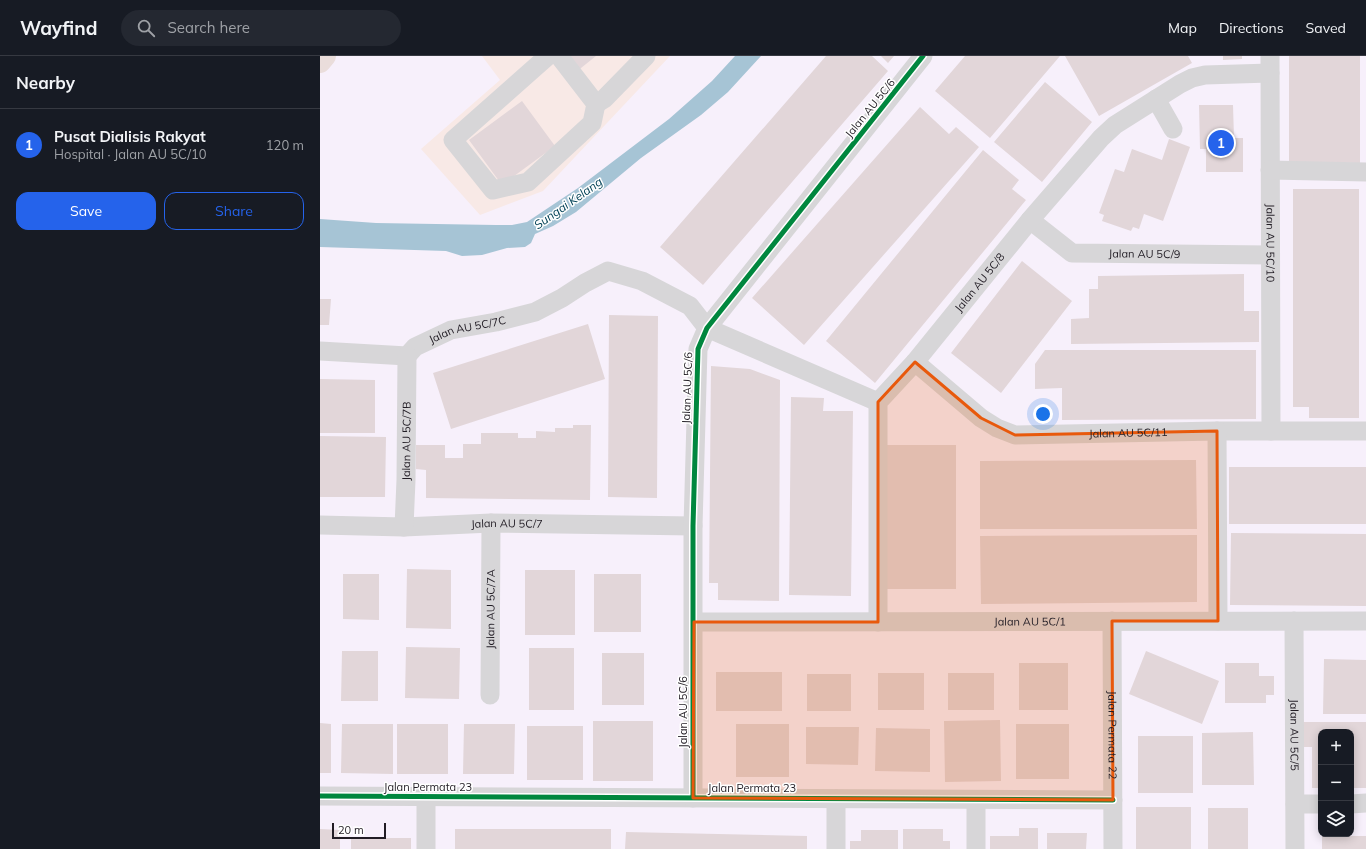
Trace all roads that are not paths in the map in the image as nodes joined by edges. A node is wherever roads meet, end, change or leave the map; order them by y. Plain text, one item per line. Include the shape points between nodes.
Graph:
1 (325, 56) edge
2 (548, 56) edge
3 (559, 56) edge
4 (646, 56) edge
5 (923, 56) edge
6 (320, 62) edge
7 (1270, 64) edge
8 (1156, 99) junction
9 (596, 104) junction
10 (1173, 129) dead end
11 (1270, 170) junction
12 (1366, 172) edge
13 (1030, 220) junction
14 (1270, 255) junction
15 (706, 328) junction
16 (320, 351) edge
17 (407, 356) junction
18 (915, 362) junction
19 (878, 402) junction
20 (1217, 431) junction
21 (1271, 431) junction
22 (1366, 431) edge
23 (491, 523) junction
24 (320, 524) edge
25 (693, 526) junction
26 (404, 527) junction
27 (1112, 621) junction
28 (1218, 621) junction
29 (1294, 621) junction
30 (1366, 621) edge
31 (694, 622) junction
32 (878, 622) junction
33 (490, 695) dead end
34 (320, 796) edge
35 (426, 796) junction
36 (693, 798) junction
37 (836, 799) junction
38 (976, 800) junction
39 (1113, 800) junction
40 (1366, 803) edge
41 (1295, 804) junction
42 (1318, 804) edge
43 (1354, 804) edge
44 (426, 849) edge
45 (836, 849) edge
46 (976, 849) edge
47 (1113, 849) edge
48 (1295, 849) edge

1 - 6 highway
2 - 9 street via 453,140 493,190 528,182 592,123
3 - 9 street
4 - 9 street
5 - 15 street, Jalan AU 5C/6
7 - 8 street, Jalan AU 5C/8 via 1192,78
7 - 11 street, Jalan AU 5C/10
8 - 10 street
8 - 13 street, Jalan AU 5C/8 via 1115,125
11 - 12 street
11 - 14 street, Jalan AU 5C/10
13 - 14 street, Jalan AU 5C/9 via 1072,253
13 - 18 street, Jalan AU 5C/8
14 - 21 street, Jalan AU 5C/10
15 - 17 street, Jalan AU 5C/7C via 690,306 642,281 608,271 535,312 451,330 415,347
15 - 19 street
15 - 25 street, Jalan AU 5C/6 via 698,349
16 - 17 street
17 - 26 street, Jalan AU 5C/7B
18 - 19 street, Jalan AU 5C/8
18 - 20 street, Jalan AU 5C/11 via 982,418 997,428 1015,435
19 - 32 street
20 - 21 street, Jalan AU 5C/11
20 - 28 street
21 - 22 street, Jalan AU 5C/11
23 - 25 street, Jalan AU 5C/7
23 - 26 street, Jalan AU 5C/7
23 - 33 street, Jalan AU 5C/7A
24 - 26 street, Jalan AU 5C/7
25 - 31 street, Jalan AU 5C/6
27 - 28 street, Jalan AU 5C/1
27 - 32 street, Jalan AU 5C/1
27 - 39 street, Jalan Permata 22
28 - 29 street, Jalan AU 5C/1
29 - 30 street, Jalan AU 5C/1
29 - 41 street, Jalan AU 5C/5
31 - 32 street, Jalan AU 5C/1
31 - 36 street, Jalan AU 5C/6
34 - 35 street, Jalan Permata 23
35 - 36 street, Jalan Permata 23
35 - 44 street
36 - 37 street, Jalan Permata 23
37 - 38 street, Jalan Permata 23
37 - 45 street
38 - 39 street, Jalan Permata 23
38 - 46 street
39 - 47 street, Jalan Permata 22
40 - 43 street
41 - 42 street
41 - 48 street, Jalan AU 5C/5

